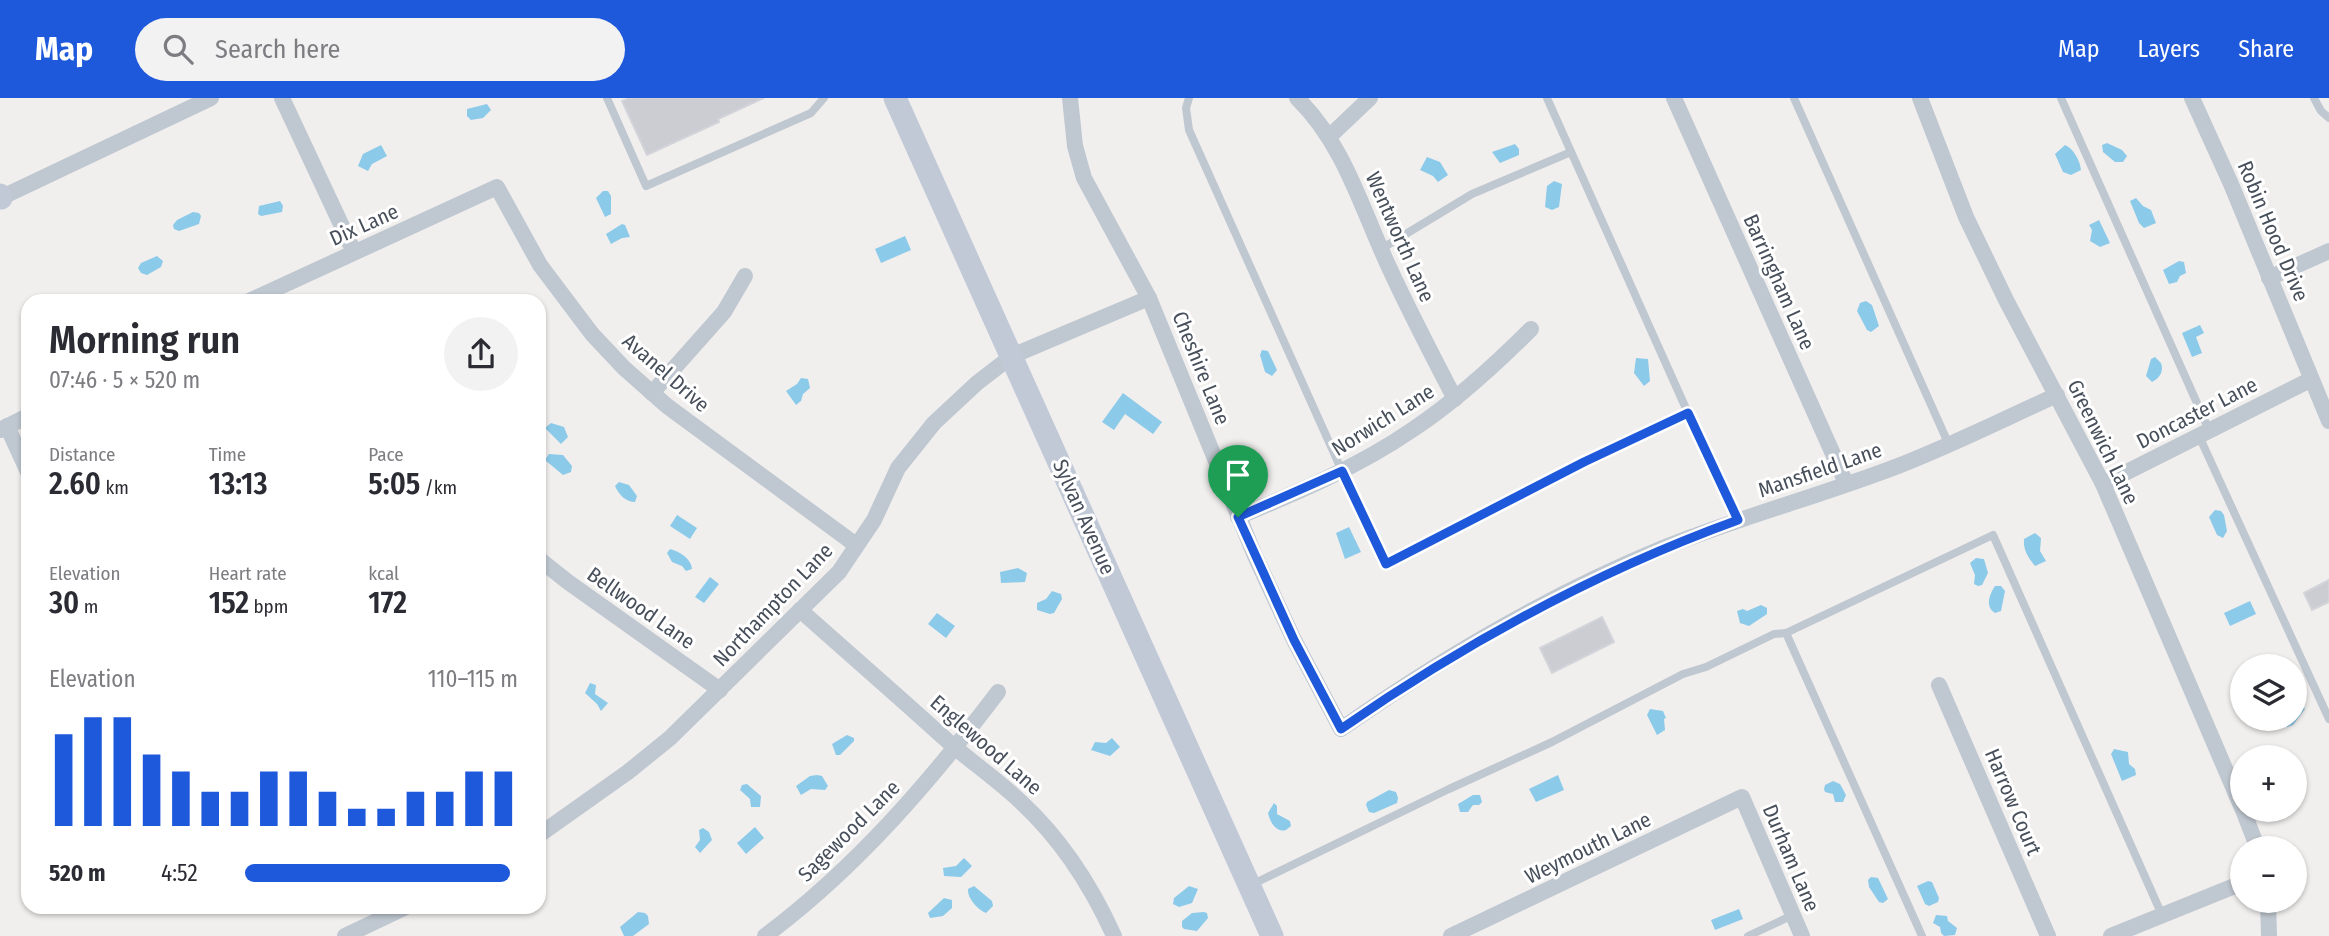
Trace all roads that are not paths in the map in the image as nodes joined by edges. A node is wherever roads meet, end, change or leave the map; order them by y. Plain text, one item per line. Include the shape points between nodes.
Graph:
1 (211, 98) edge
2 (282, 98) edge
3 (607, 98) edge
4 (824, 98) edge
5 (895, 98) edge
6 (1070, 98) edge
7 (1189, 98) edge
8 (1297, 98) edge
9 (1370, 98) edge
10 (1547, 98) edge
11 (1674, 98) edge
12 (1794, 98) edge
13 (1920, 98) edge
14 (2061, 98) edge
15 (2192, 98) edge
16 (2314, 98) edge
17 (2329, 118) edge
18 (1330, 136) junction
19 (1571, 152) junction
20 (497, 187) joint
21 (0, 197) edge
22 (1381, 249) junction
23 (2329, 251) edge
24 (354, 252) junction
25 (745, 276) dead end
26 (2269, 278) junction
27 (264, 294) edge
28 (1149, 298) junction
29 (1531, 330) dead end
30 (1012, 356) junction
31 (2310, 380) junction
32 (652, 393) junction
33 (2057, 395) junction
34 (2325, 397) edge
35 (1455, 399) junction
36 (1688, 413) junction
37 (21, 420) edge
38 (2329, 421) edge
39 (4, 428) edge
40 (2204, 433) junction
41 (1949, 445) junction
42 (21, 459) edge
43 (1342, 471) junction
44 (1846, 483) junction
45 (2103, 484) junction
46 (1238, 517) junction
47 (1738, 520) junction
48 (856, 545) junction
49 (546, 568) edge
50 (800, 610) junction
51 (1786, 633) junction
52 (1939, 685) dead end
53 (720, 690) junction
54 (998, 692) dead end
55 (2329, 719) edge
56 (1341, 729) joint
57 (956, 748) junction
58 (2230, 781) edge
59 (1742, 797) joint
60 (546, 830) edge
61 (1250, 886) junction
62 (2230, 888) edge
63 (2268, 913) edge
64 (391, 914) edge
65 (1793, 915) junction
66 (2162, 915) junction
67 (345, 936) edge
68 (765, 936) edge
69 (1114, 936) edge
70 (1272, 936) edge
71 (1451, 936) edge
72 (1748, 936) edge
73 (1802, 936) edge
74 (1922, 936) edge
75 (2048, 936) edge
76 (2111, 936) edge
77 (2269, 936) edge

1 - 21 street
2 - 24 street
3 - 4 lane via 646,186 811,113
5 - 30 main road, Sylvan Avenue
6 - 28 street, Cheshire Lane via 1084,178
7 - 43 lane via 1189,130
8 - 18 street, Wentworth Lane
9 - 18 street
10 - 19 lane
11 - 44 street, Barringham Lane
12 - 41 lane
13 - 33 street, Greenwich Lane via 1966,217
14 - 40 lane
15 - 26 street, Robin Hood Drive
16 - 17 lane
18 - 22 street, Wentworth Lane
19 - 22 lane via 1472,194
19 - 36 lane
20 - 24 street, Dix Lane
20 - 32 street, Avanel Drive via 566,302
22 - 35 street, Wentworth Lane
23 - 26 street
24 - 27 street, Dix Lane
25 - 32 street via 724,312
26 - 31 street, Robin Hood Drive
28 - 30 street, Northampton Lane
28 - 46 street, Cheshire Lane
29 - 35 street, Norwich Lane
30 - 48 street, Northampton Lane via 934,423 898,468 874,520
30 - 61 main road, Sylvan Avenue
31 - 34 street, Robin Hood Drive
31 - 40 street, Doncaster Lane
32 - 48 street, Avanel Drive
33 - 41 street, Mansfield Lane
33 - 45 street, Greenwich Lane
34 - 38 street, Robin Hood Drive
35 - 43 street, Norwich Lane via 1412,431
36 - 43 lane via 1386,564
36 - 47 lane
37 - 39 street
39 - 42 street
40 - 45 street, Doncaster Lane
40 - 55 lane
41 - 44 street, Mansfield Lane
43 - 46 street, Norwich Lane
44 - 47 street, Mansfield Lane
45 - 58 street, Greenwich Lane
46 - 56 street, Cheshire Lane
47 - 56 street, Mansfield Lane via 1601,575 1465,648
48 - 50 street, Northampton Lane via 839,572
49 - 53 street, Bellwood Lane
50 - 53 street, Northampton Lane
50 - 57 street, Englewood Lane
51 - 61 lane via 1774,634 1683,674
51 - 66 lane via 1993,535
51 - 74 lane
52 - 75 street, Harrow Court
53 - 60 street, Northampton Lane via 628,772
54 - 57 street, Sagewood Lane
57 - 68 street, Sagewood Lane via 864,850
57 - 69 street, Englewood Lane via 1049,830 1096,896
59 - 65 street, Durham Lane
59 - 71 street, Weymouth Lane
61 - 70 main road, Sylvan Avenue
62 - 66 street
63 - 77 street
64 - 67 street
65 - 72 lane
65 - 73 street, Durham Lane
66 - 76 street

